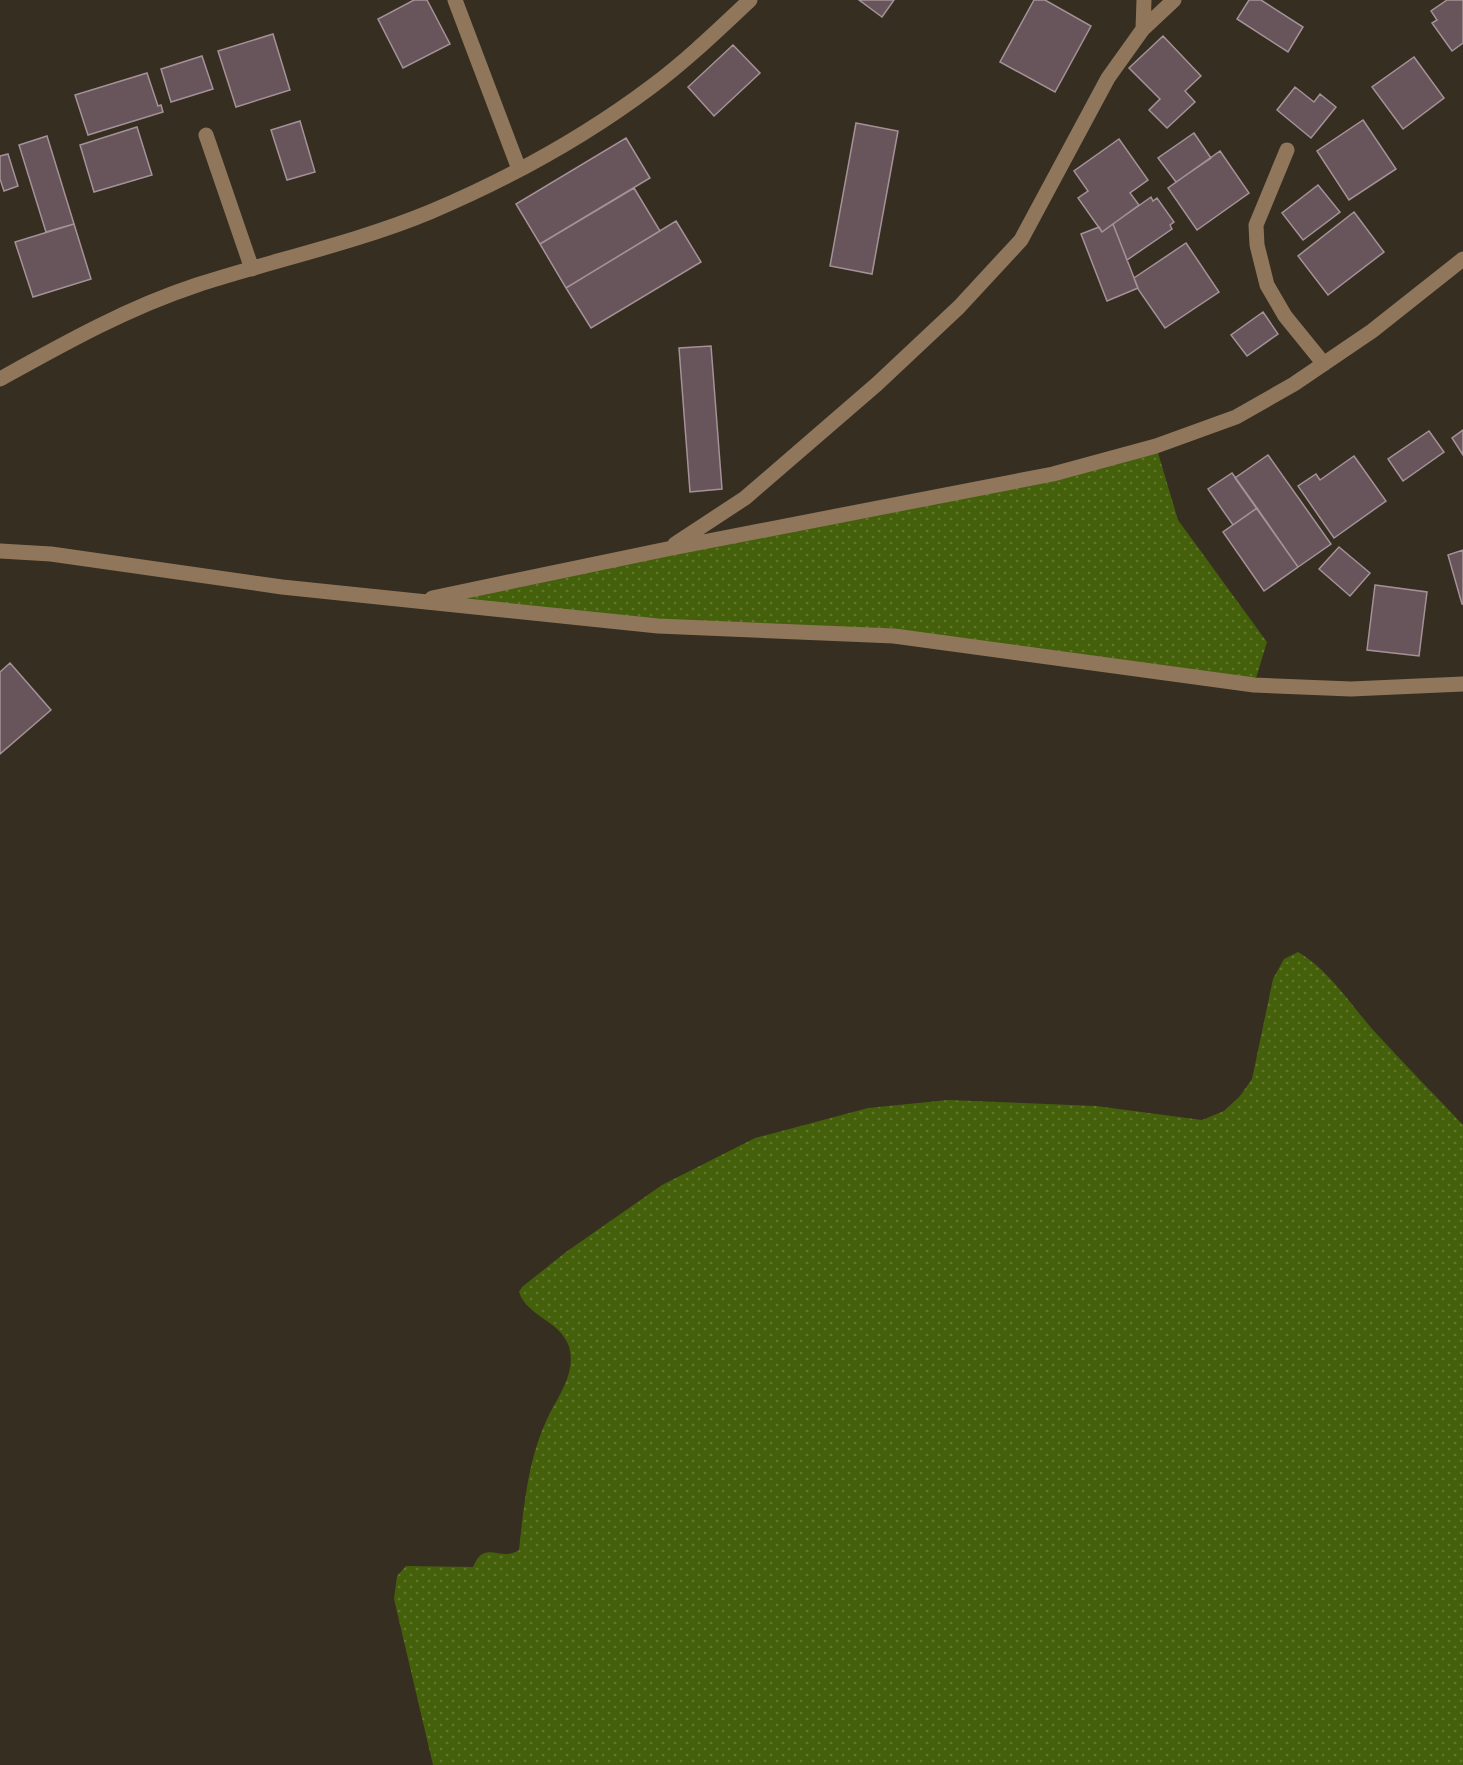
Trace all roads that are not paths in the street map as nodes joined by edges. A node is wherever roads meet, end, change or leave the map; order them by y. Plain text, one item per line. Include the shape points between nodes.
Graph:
1 (455, 0) edge
2 (750, 0) edge
3 (1144, 0) edge
4 (1174, 0) edge
5 (1143, 29) junction
6 (206, 135) dead end
7 (1287, 150) dead end
8 (519, 170) junction
9 (1463, 259) edge
10 (252, 269) junction
11 (1324, 364) junction
12 (0, 379) edge
13 (667, 549) junction
14 (0, 551) edge
15 (417, 601) junction
16 (1463, 684) edge

1 - 8 street
2 - 8 street via 652,86 601,122
3 - 5 street
4 - 5 street
5 - 13 street via 1108,78 1013,249 959,307 877,384 745,498
6 - 10 street
7 - 11 street via 1256,225 1257,245 1267,285 1285,316
8 - 10 street via 428,213
9 - 11 street
10 - 12 street via 136,309
11 - 13 street via 1236,417 1156,446 1042,476
13 - 15 street
14 - 15 street via 282,588
15 - 16 street via 658,626 894,636 1254,685 1351,689

